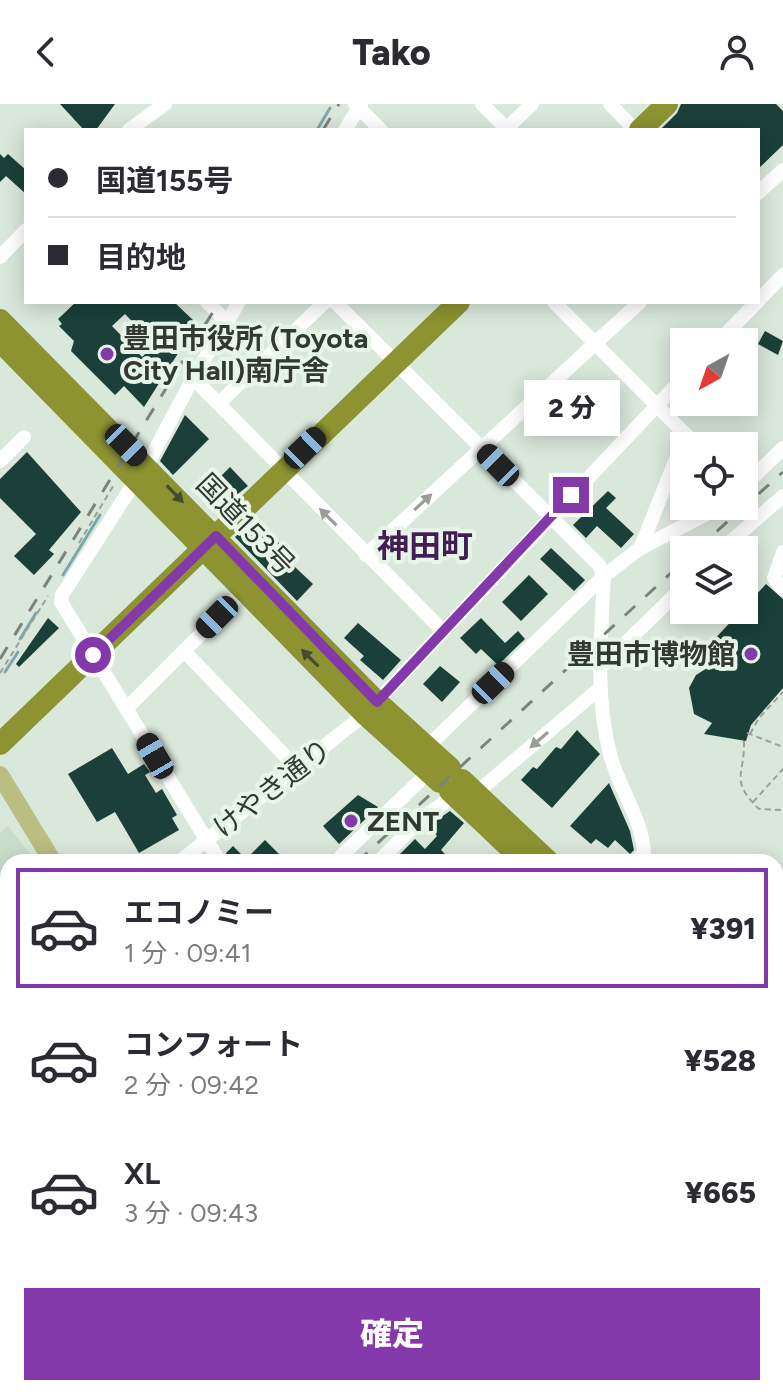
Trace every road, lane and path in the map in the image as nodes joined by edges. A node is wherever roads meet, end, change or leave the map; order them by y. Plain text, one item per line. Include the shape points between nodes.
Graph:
1 (165, 104) edge
2 (482, 104) edge
3 (532, 104) edge
4 (610, 104) edge
5 (667, 104) edge
6 (358, 105) edge
7 (132, 128) edge
8 (346, 128) edge
9 (379, 128) edge
10 (505, 128) edge
11 (507, 128) edge
12 (636, 128) edge
13 (640, 128) edge
14 (783, 170) edge
15 (760, 191) edge
16 (24, 232) edge
17 (0, 257) edge
18 (783, 275) edge
19 (760, 298) edge
20 (209, 304) edge
21 (238, 304) edge
22 (323, 304) edge
23 (337, 304) edge
24 (457, 304) edge
25 (556, 304) edge
26 (638, 304) edge
27 (754, 304) edge
28 (0, 320) edge
29 (227, 322) junction
30 (731, 328) edge
31 (0, 341) edge
32 (595, 344) junction
33 (397, 361) junction
34 (193, 378) junction
35 (670, 392) edge
36 (219, 403) junction
37 (657, 405) junction
38 (684, 432) edge
39 (24, 437) dead end
40 (480, 448) junction
41 (783, 448) edge
42 (0, 461) edge
43 (282, 470) junction
44 (758, 472) edge
45 (142, 473) junction
46 (670, 474) edge
47 (783, 496) edge
48 (550, 517) junction
49 (695, 520) edge
50 (737, 536) edge
51 (209, 543) junction
52 (640, 549) junction
53 (783, 552) edge
54 (366, 555) junction
55 (604, 576) junction
56 (783, 589) edge
57 (244, 591) junction
58 (670, 600) edge
59 (443, 631) junction
60 (184, 651) junction
61 (93, 655) junction
62 (600, 668) junction
63 (599, 689) junction
64 (783, 692) edge
65 (127, 708) junction
66 (371, 708) junction
67 (744, 741) dead end
68 (0, 744) edge
69 (783, 747) edge
70 (426, 748) junction
71 (297, 768) junction
72 (783, 769) edge
73 (0, 775) edge
74 (452, 783) junction
75 (752, 802) junction
76 (783, 810) edge
77 (206, 840) junction
78 (48, 854) edge
79 (189, 854) edge
80 (215, 854) edge
81 (347, 854) edge
82 (392, 854) edge
83 (518, 854) edge
84 (539, 854) edge
85 (643, 854) edge

1 - 7 street
2 - 10 street
3 - 11 street
4 - 12 street
5 - 13 highway
6 - 8 street
6 - 9 street
14 - 15 street
16 - 17 street
18 - 19 street
20 - 29 street
21 - 29 street
22 - 36 street
23 - 33 street
24 - 33 highway
25 - 32 street
26 - 32 street
27 - 30 street
28 - 45 highway, 国道153号
29 - 34 street
31 - 45 highway, 国道153号
32 - 37 street
32 - 40 street
33 - 40 street
33 - 43 highway
34 - 36 street
34 - 45 street
35 - 37 street, けやき通り
36 - 43 street
37 - 38 street
37 - 48 street, けやき通り
39 - 42 street
40 - 48 street
54 -> 40 street
41 - 44 street
43 - 51 highway
54 -> 43 street
45 - 51 highway, 国道153号
45 - 61 street via 62,595 61,602
46 - 52 street
47 - 50 street
48 - 55 street
48 - 59 street, けやき通り
49 - 52 street
51 - 57 highway, 国道153号
51 - 61 highway
51 - 66 highway, 国道153号
52 - 55 street
53 - 56 street via 774,578
54 - 59 street
55 - 62 street
55 - 70 street
57 - 60 street
66 -> 57 highway, 国道153号
58 - 62 street
59 - 66 street, けやき通り
60 - 65 street
60 - 71 street
61 - 65 street
61 - 68 highway
62 - 63 street
63 -> 74 street
63 - 85 street via 611,758 643,837
64 - 69 path via 749,734
65 - 77 street
66 - 70 highway, 国道153号
66 - 71 street, けやき通り
66 - 74 highway, 国道153号
67 - 75 path via 738,776
70 - 74 highway, 国道153号
71 - 77 street, けやき通り
72 - 75 path
73 - 78 main road
74 - 81 street
74 - 82 street
74 - 83 highway, 国道153号
74 - 84 highway, 国道153号
75 - 76 path via 768,812
77 - 79 street, けやき通り
77 - 80 street

